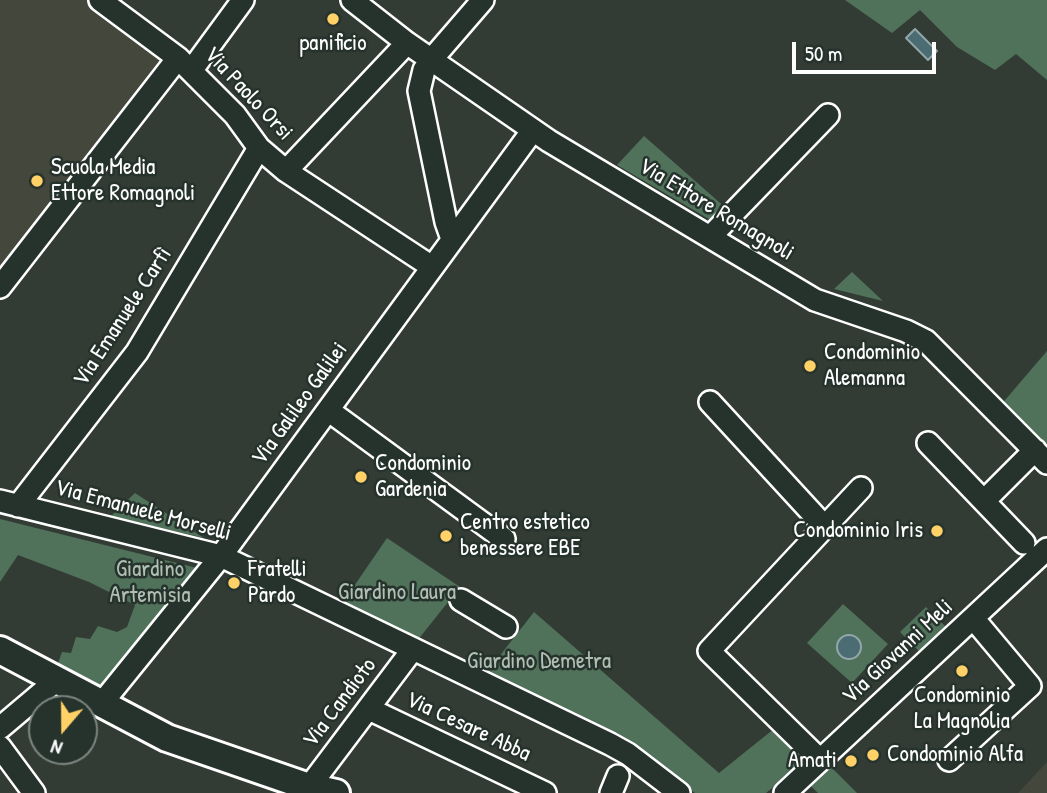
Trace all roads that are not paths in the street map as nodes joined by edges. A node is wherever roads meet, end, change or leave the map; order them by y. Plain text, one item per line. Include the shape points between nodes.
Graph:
1 (100, 0) edge
2 (243, 0) edge
3 (483, 0) edge
4 (364, 3) edge
5 (407, 43) junction
6 (432, 59) junction
7 (185, 64) junction
8 (828, 115) dead end
9 (533, 130) junction
10 (259, 148) junction
11 (286, 171) junction
12 (710, 237) junction
13 (452, 239) junction
14 (432, 267) junction
15 (0, 287) edge
16 (710, 402) dead end
17 (328, 410) junction
18 (928, 443) dead end
19 (1041, 456) edge
20 (861, 488) dead end
21 (984, 501) junction
22 (9, 503) edge
23 (825, 527) junction
24 (504, 539) dead end
25 (1024, 544) dead end
26 (1047, 549) edge
27 (220, 556) junction
28 (461, 600) dead end
29 (973, 618) junction
30 (506, 627) dead end
31 (413, 649) junction
32 (0, 650) edge
33 (58, 679) junction
34 (102, 703) junction
35 (369, 709) junction
36 (0, 728) edge
37 (0, 747) edge
38 (820, 760) junction
39 (949, 760) dead end
40 (309, 788) junction
41 (34, 793) edge
42 (336, 793) edge
43 (545, 793) edge
44 (679, 793) edge
45 (785, 793) edge

1 - 7 street, Via Paolo Orsi
2 - 7 street
3 - 6 street
4 - 5 street, Via Ettore Romagnoli
5 - 6 street, Via Ettore Romagnoli
5 - 11 street
6 - 9 street, Via Ettore Romagnoli
6 - 13 street via 419,91
7 - 10 street, Via Paolo Orsi via 235,114
7 - 15 street
8 - 12 street
9 - 12 street, Via Ettore Romagnoli
9 - 13 street, Via Galileo Galilei
10 - 11 street, Via Paolo Orsi
10 - 22 street, Via Emanuele Carfì via 137,352
11 - 14 street, Via Paolo Orsi
12 - 19 street, Via Ettore Romagnoli via 815,300 926,341
13 - 14 street, Via Galileo Galilei
14 - 17 street, Via Galileo Galilei
16 - 23 street
17 - 24 street
17 - 27 street, Via Galileo Galilei
18 - 21 street
19 - 21 street
20 - 23 street
21 - 25 street
22 - 27 street, Via Emanuele Morselli
23 - 38 street via 709,651
26 - 29 street, Via Giovanni Meli
27 - 31 street, Via Emanuele Morselli
27 - 34 street, Via Galileo Galilei
28 - 30 street
29 - 38 street, Via Giovanni Meli
29 - 39 street via 1030,686
31 - 35 street, Via Candioto
31 - 44 street, Via Emanuele Morselli via 628,754
32 - 33 street
33 - 34 street
33 - 36 street
34 - 40 street via 167,738
35 - 40 street, Via Candioto
35 - 43 street, Via Cesare Abba
37 - 41 street
38 - 45 street, Via Giovanni Meli
40 - 42 street

